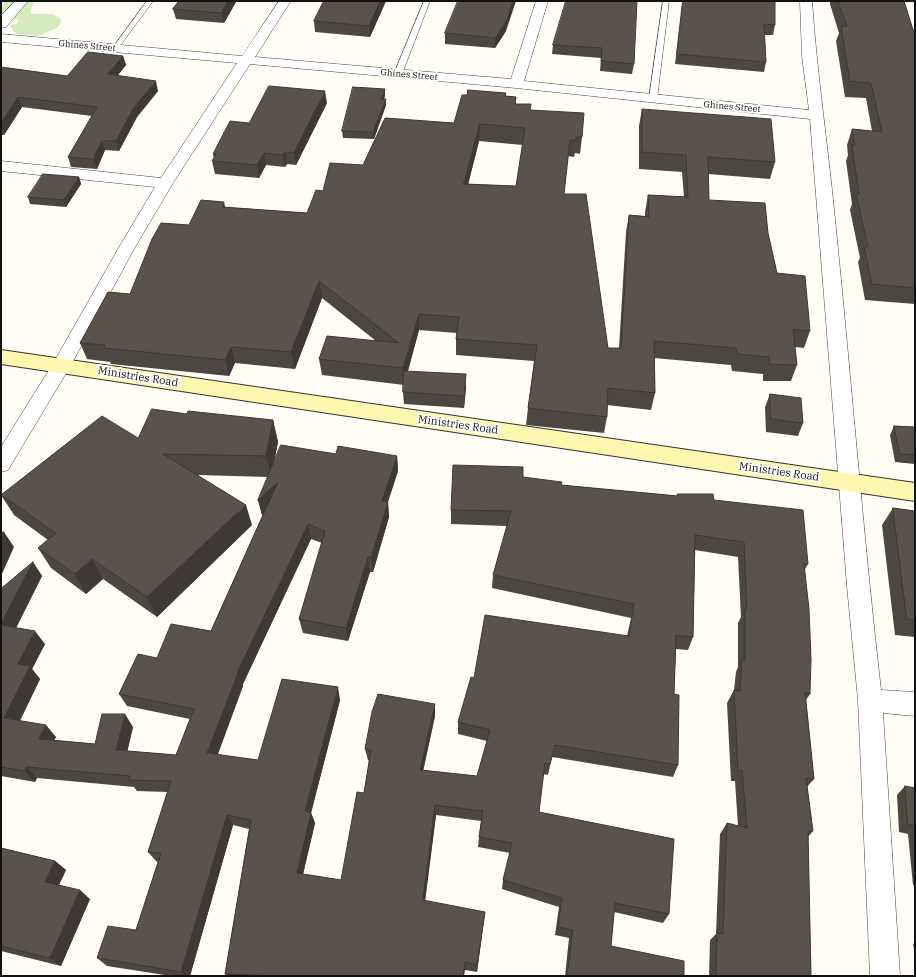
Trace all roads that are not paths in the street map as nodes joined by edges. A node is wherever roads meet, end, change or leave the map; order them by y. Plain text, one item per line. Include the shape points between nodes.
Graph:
1 (22, 1) edge
2 (150, 1) edge
3 (285, 1) edge
4 (427, 1) edge
5 (542, 1) edge
6 (666, 1) edge
7 (806, 1) edge
8 (1, 24) edge
9 (1, 38) edge
10 (115, 49) junction
11 (245, 61) junction
12 (398, 74) junction
13 (516, 84) junction
14 (653, 99) junction
15 (817, 115) junction
16 (1, 166) edge
17 (166, 183) junction
18 (1, 357) edge
19 (62, 365) junction
20 (1, 464) edge
21 (849, 483) junction
22 (915, 492) edge
23 (870, 700) junction
24 (915, 704) edge
25 (885, 976) edge

1 - 8 street
2 - 10 lane
3 - 11 street
4 - 12 lane
5 - 13 street
6 - 14 lane
7 - 15 street
9 - 10 street, Ghines Street
10 - 11 street, Ghines Street
11 - 12 street, Ghines Street
11 - 17 street
12 - 13 street, Ghines Street
13 - 14 street, Ghines Street
14 - 15 street, Ghines Street
15 - 21 street
16 - 17 street
17 - 19 street
18 - 19 street, Ministries Road
19 - 20 street
19 - 21 street, Ministries Road
21 - 22 street, Ministries Road
21 - 23 street
23 - 24 street
23 - 25 street

